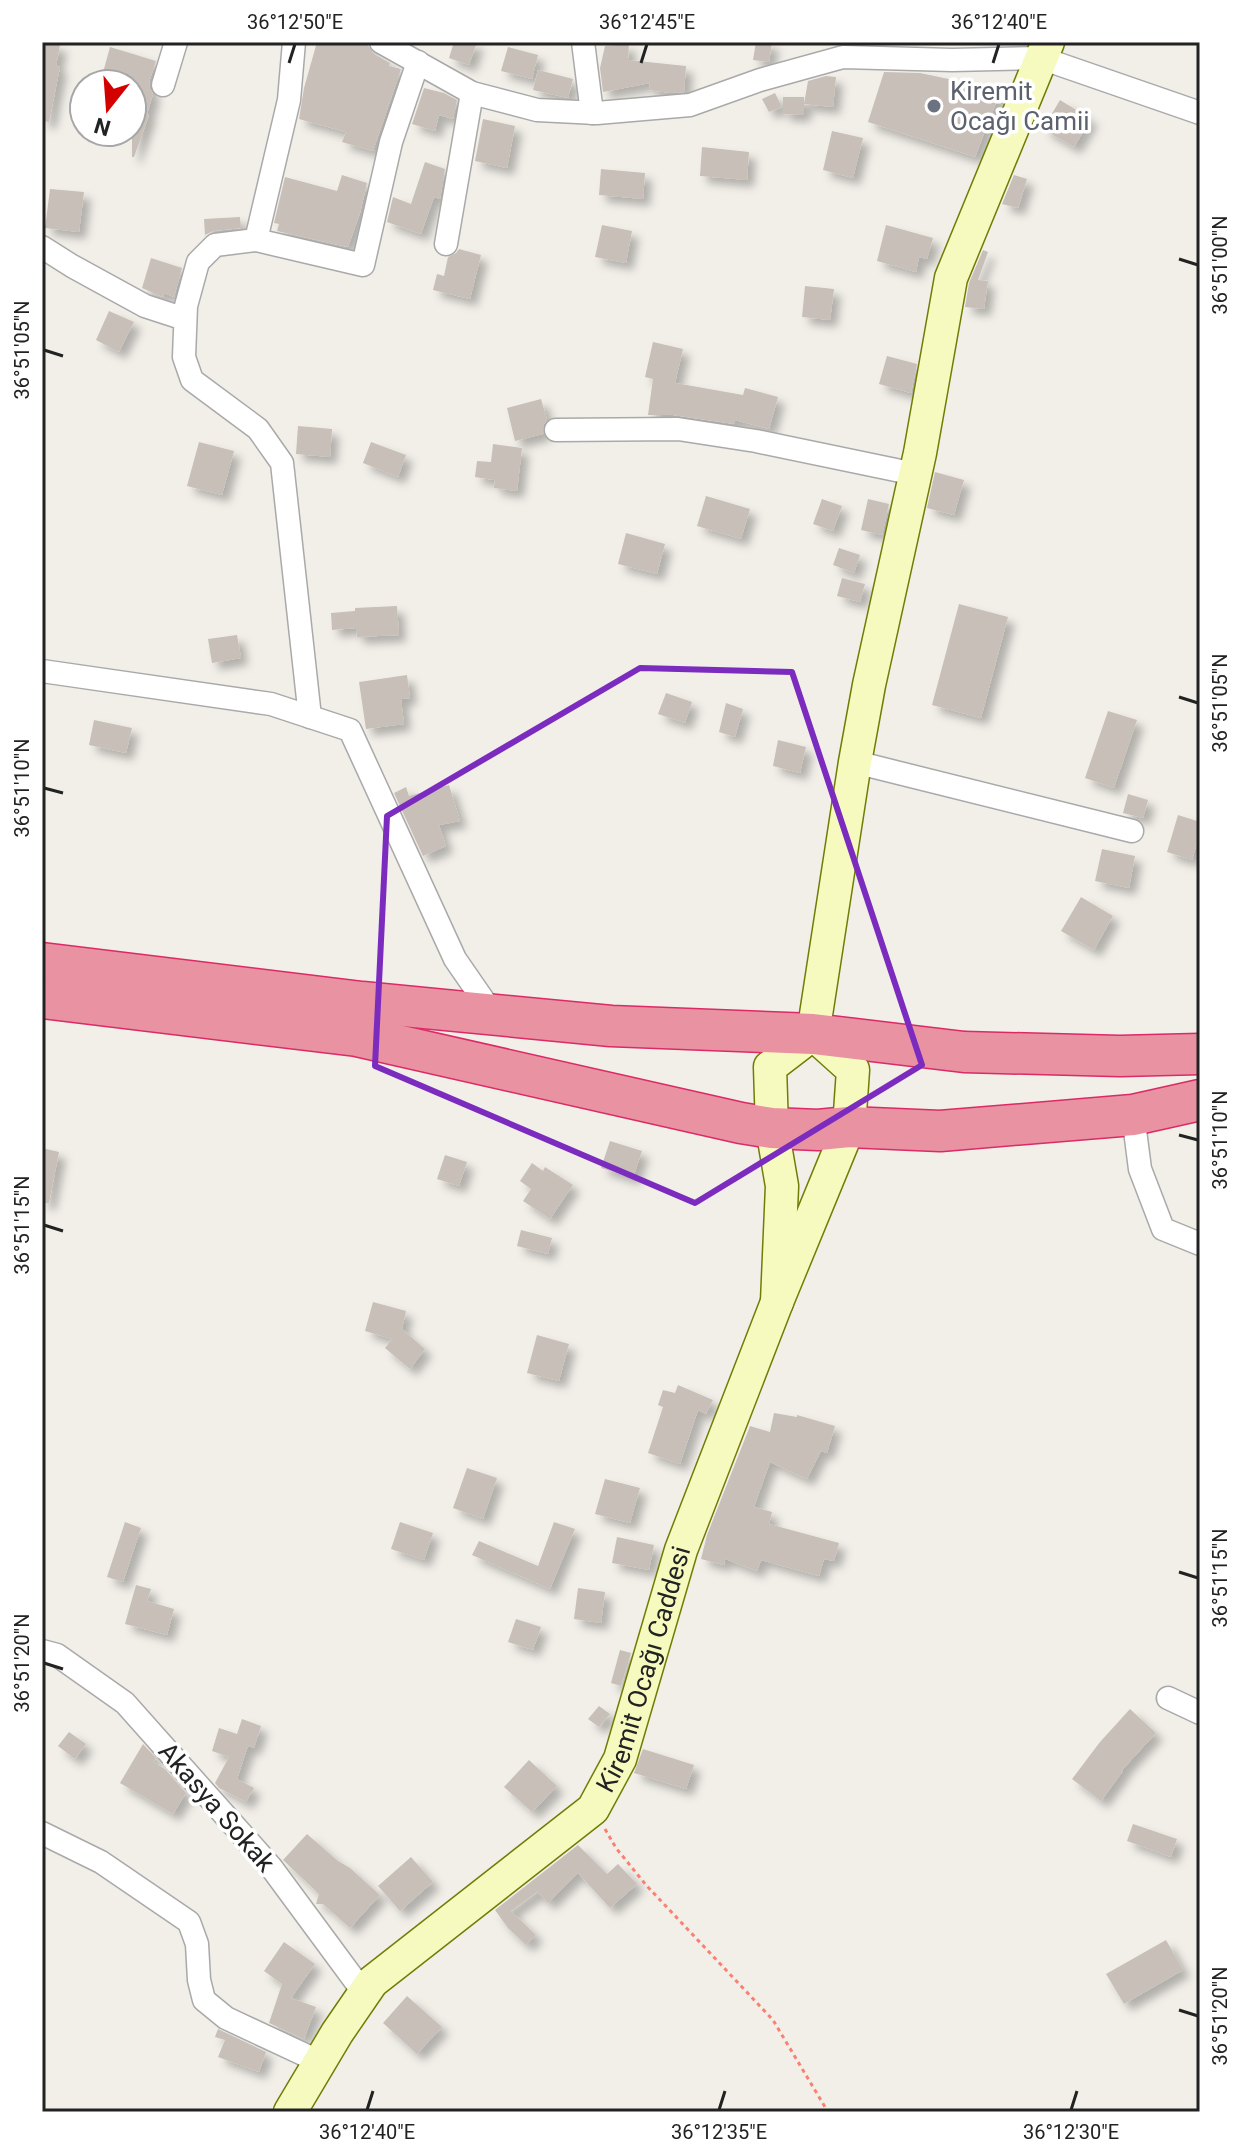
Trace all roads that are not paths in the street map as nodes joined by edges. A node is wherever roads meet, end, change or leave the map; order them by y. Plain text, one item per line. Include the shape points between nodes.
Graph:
1 (176, 42) edge
2 (294, 42) edge
3 (381, 42) edge
4 (583, 42) edge
5 (855, 50) edge
6 (1045, 50) edge
7 (418, 62) junction
8 (163, 85) dead end
9 (472, 93) junction
10 (592, 113) junction
11 (1200, 113) edge
12 (256, 240) junction
13 (446, 244) dead end
14 (42, 247) edge
15 (185, 319) junction
16 (556, 430) dead end
17 (915, 474) junction
18 (42, 671) edge
19 (310, 717) junction
20 (855, 762) junction
21 (1132, 831) dead end
22 (42, 963) edge
23 (42, 998) edge
24 (493, 1014) junction
25 (813, 1034) junction
26 (1198, 1050) edge
27 (1200, 1100) edge
28 (1133, 1115) junction
29 (849, 1127) junction
30 (772, 1128) junction
31 (1200, 1244) edge
32 (777, 1302) junction
33 (42, 1651) edge
34 (1168, 1698) dead end
35 (1200, 1713) edge
36 (42, 1833) edge
37 (364, 1993) junction
38 (320, 2062) junction
39 (290, 2112) edge

1 - 8 street
2 - 12 street via 289,100
3 - 7 street
4 - 10 street
5 - 6 street via 952,60
5 - 10 street via 690,105
6 - 11 street
6 - 17 street via 951,278
7 - 9 street
7 - 12 street via 391,142 363,265
9 - 10 street via 537,110
9 - 13 street
12 - 15 street via 215,245 198,262
14 - 15 street via 145,306
15 - 19 street via 184,357 192,380 258,429 282,463
16 - 17 street via 678,429
17 - 20 street
18 - 19 street via 271,704
19 - 24 street via 350,730 455,959
20 - 21 street
20 - 25 street
22 - 24 highway
23 - 30 highway via 357,1036
24 - 25 highway via 611,1026
25 - 26 highway via 964,1052
25 - 29 street, Kiremit Ocağı Caddesi via 853,1070
25 - 30 street via 770,1067
27 - 28 highway
28 - 29 highway via 940,1131
28 - 31 street via 1140,1169 1163,1229
29 - 30 highway
29 - 32 street, Kiremit Ocağı Caddesi
30 - 32 street via 782,1186
32 - 37 street, Kiremit Ocağı Caddesi via 681,1550 620,1759 593,1809
33 - 37 street, Akasya Sokak via 57,1655 125,1703 271,1867
34 - 35 street
36 - 38 street via 101,1862 189,1922 204,2000 226,2018
37 - 38 street, Kiremit Ocağı Caddesi
38 - 39 street, Kiremit Ocağı Caddesi

